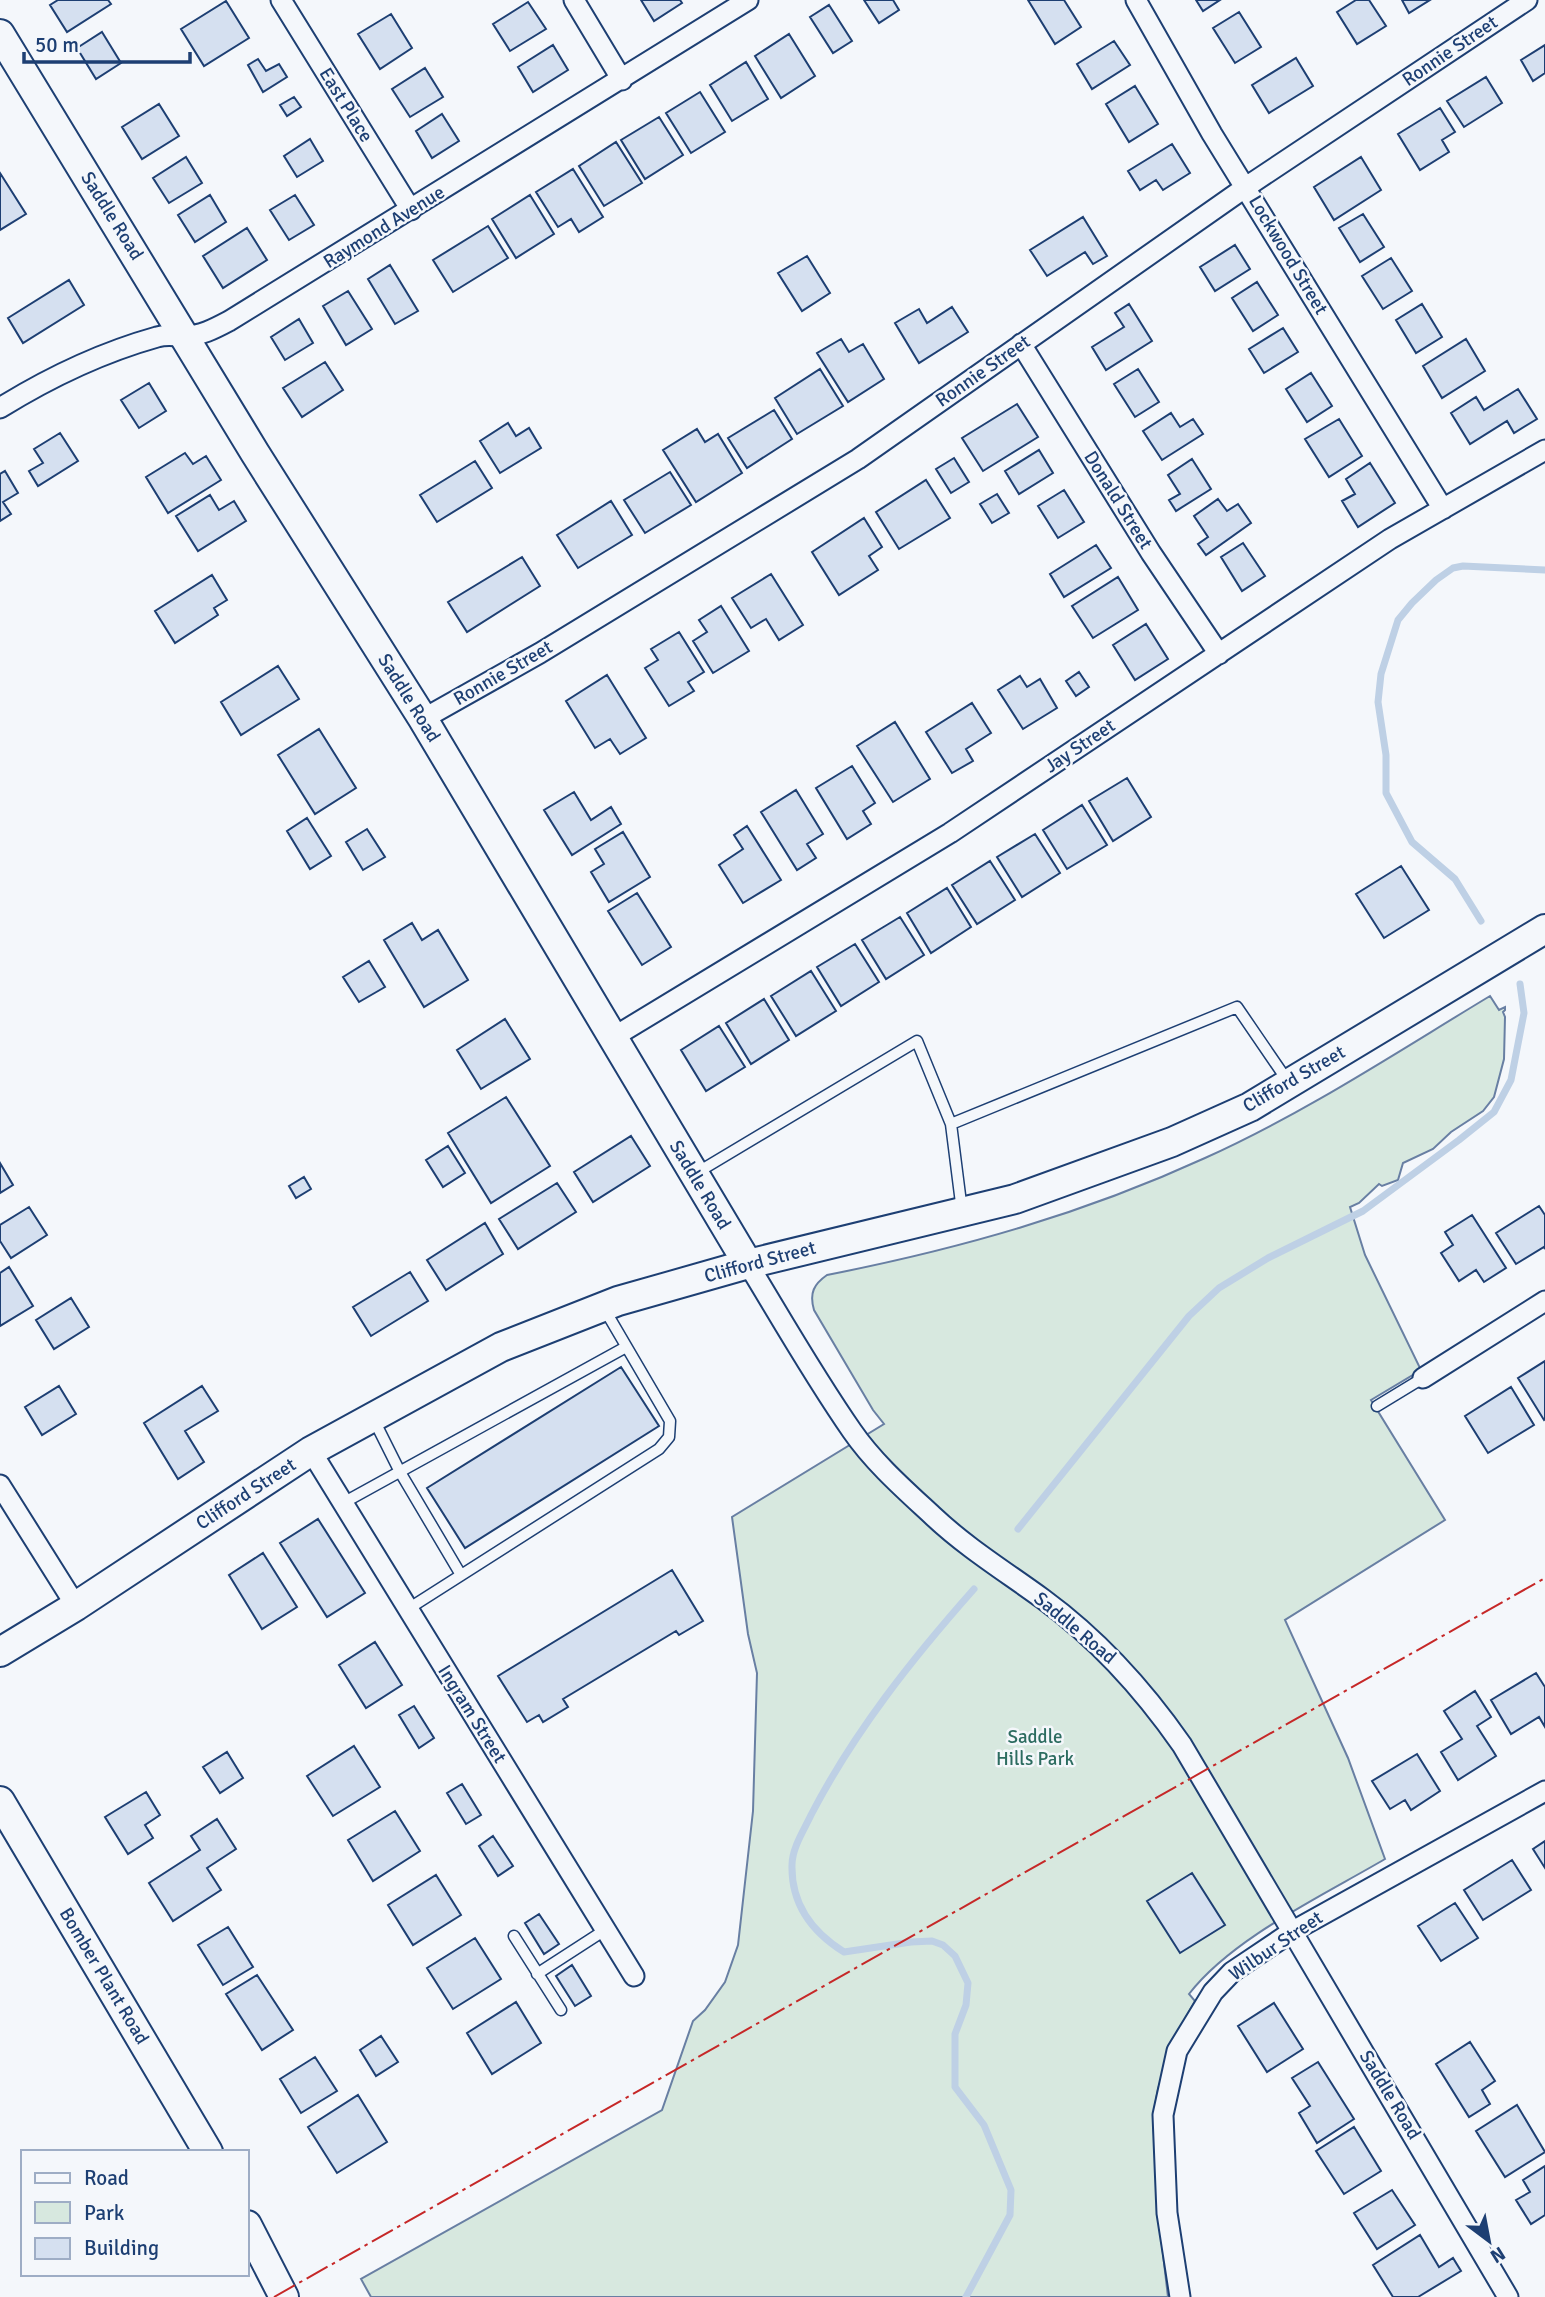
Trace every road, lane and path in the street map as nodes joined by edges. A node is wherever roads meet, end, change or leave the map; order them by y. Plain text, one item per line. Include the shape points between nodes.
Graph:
1 (281, 0) edge
2 (574, 0) edge
3 (748, 0) edge
4 (1136, 0) edge
5 (1527, 0) edge
6 (0, 34) edge
7 (622, 80) junction
8 (1246, 187) junction
9 (411, 210) junction
10 (185, 336) junction
11 (1021, 344) junction
12 (0, 408) edge
13 (1545, 450) edge
14 (1443, 509) junction
15 (1219, 654) junction
16 (423, 719) junction
17 (1545, 929) edge
18 (612, 1038) junction
19 (1289, 1083) junction
20 (951, 1124) junction
21 (694, 1174) junction
22 (962, 1212) junction
23 (748, 1264) junction
24 (1545, 1301) edge
25 (603, 1307) junction
26 (626, 1347) junction
27 (1423, 1378) joint
28 (1377, 1406) dead end
29 (372, 1416) junction
30 (311, 1451) junction
31 (400, 1472) junction
32 (0, 1485) edge
33 (343, 1503) junction
34 (461, 1575) junction
35 (76, 1606) junction
36 (408, 1609) junction
37 (0, 1652) edge
38 (1545, 1790) edge
39 (0, 1801) edge
40 (605, 1930) junction
41 (1293, 1931) junction
42 (514, 1936) dead end
43 (537, 1974) junction
44 (634, 1976) dead end
45 (561, 2010) dead end
46 (207, 2150) edge
47 (248, 2227) edge
48 (284, 2297) edge
49 (1180, 2297) edge
50 (1508, 2297) edge

1 - 9 street, East Place
2 - 7 street
3 - 7 street, Raymond Avenue
4 - 8 street, Lockwood Street
5 - 8 street, Ronnie Street
6 - 10 street, Saddle Road
7 - 9 street, Raymond Avenue
8 - 11 street, Ronnie Street
8 - 14 street, Lockwood Street
9 - 10 street, Raymond Avenue via 229,321 205,333
10 - 12 street, Raymond Avenue via 162,335 112,350 48,379
10 - 16 street, Saddle Road
11 - 15 street, Donald Street
11 - 16 street, Ronnie Street via 858,459
13 - 14 street, Jay Street
14 - 15 street, Jay Street via 1390,539
15 - 18 street, Jay Street via 950,833
16 - 18 street, Saddle Road
17 - 19 street, Clifford Street
18 - 21 street, Saddle Road
19 - 20 lane via 1237,1007
19 - 22 street, Clifford Street via 1251,1107 1172,1142 1015,1199
20 - 21 lane via 917,1041
20 - 22 lane
21 - 23 street, Saddle Road
22 - 23 street, Clifford Street
23 - 25 street, Clifford Street
23 - 41 street, Saddle Road via 853,1433 876,1460 934,1518 1044,1600 1131,1678 1182,1745
24 - 27 street
25 - 26 lane
25 - 29 street, Clifford Street via 501,1347
26 - 31 lane
26 - 34 lane via 670,1421 669,1437 659,1449
27 - 28 lane
29 - 30 street, Clifford Street
29 - 31 lane
30 - 33 street, Ingram Street
30 - 35 street, Clifford Street
31 - 33 lane
31 - 34 lane
32 - 35 street
33 - 36 street, Ingram Street
34 - 36 lane
35 - 37 street, Clifford Street
36 - 40 street, Ingram Street
38 - 41 street, Wilbur Street
39 - 46 street, Bomber Plant Road
40 - 43 lane
40 - 44 street, Ingram Street
41 - 49 street, Wilbur Street via 1232,1972 1213,1992 1177,2051 1163,2115 1167,2213
41 - 50 street, Saddle Road
42 - 43 lane
43 - 45 lane
47 - 48 street

